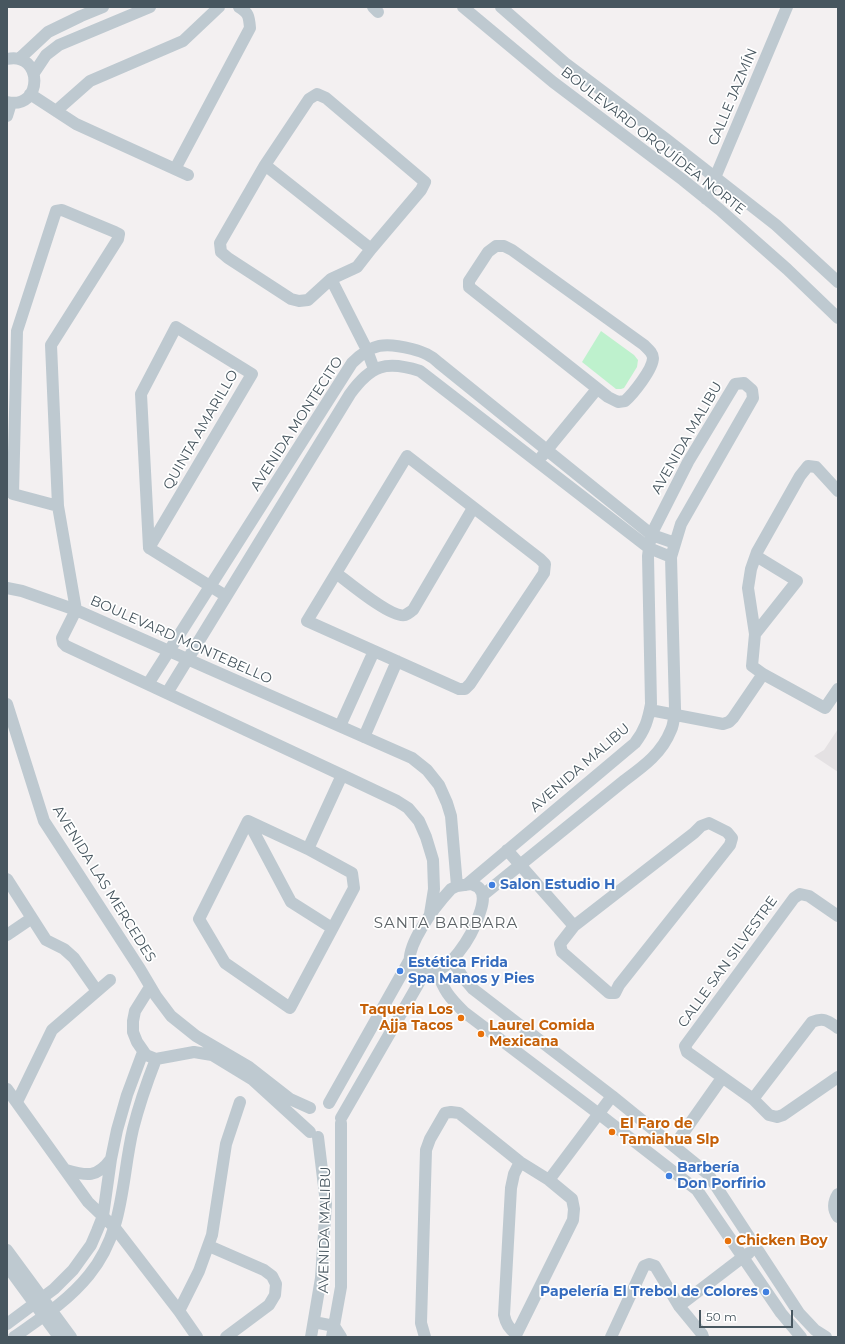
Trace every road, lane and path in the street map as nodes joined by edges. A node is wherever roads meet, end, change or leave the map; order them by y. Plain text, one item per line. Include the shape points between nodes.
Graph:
1 (103, 7) edge
2 (149, 7) edge
3 (219, 7) edge
4 (239, 7) edge
5 (463, 7) edge
6 (501, 7) edge
7 (787, 7) edge
8 (13, 59) edge
9 (34, 73) junction
10 (30, 94) junction
11 (9, 102) edge
12 (56, 111) junction
13 (7, 116) edge
14 (265, 165) junction
15 (175, 169) junction
16 (188, 175) dead end
17 (715, 177) junction
18 (706, 199) junction
19 (371, 249) junction
20 (331, 279) junction
21 (838, 282) edge
22 (838, 318) edge
23 (367, 350) junction
24 (374, 369) junction
25 (597, 389) junction
26 (547, 450) junction
27 (537, 462) junction
28 (838, 491) edge
29 (58, 506) junction
30 (473, 508) junction
31 (652, 535) junction
32 (675, 543) junction
33 (149, 548) junction
34 (649, 548) junction
35 (756, 556) junction
36 (671, 557) junction
37 (336, 573) junction
38 (210, 586) junction
39 (7, 588) edge
40 (226, 596) junction
41 (76, 610) junction
42 (755, 634) junction
43 (168, 650) junction
44 (374, 651) junction
45 (188, 659) junction
46 (397, 661) junction
47 (763, 674) junction
48 (148, 684) junction
49 (838, 689) edge
50 (167, 693) junction
51 (7, 704) edge
52 (650, 710) junction
53 (674, 715) junction
54 (340, 726) junction
55 (364, 737) junction
56 (342, 775) junction
57 (248, 821) junction
58 (308, 850) junction
59 (507, 850) junction
60 (520, 864) junction
61 (7, 879) edge
62 (461, 885) junction
63 (483, 895) junction
64 (430, 914) junction
65 (838, 916) edge
66 (32, 918) junction
67 (574, 926) junction
68 (332, 928) junction
69 (7, 935) edge
70 (452, 960) junction
71 (409, 961) junction
72 (437, 971) junction
73 (424, 974) junction
74 (110, 980) dead end
75 (150, 987) junction
76 (98, 991) junction
77 (838, 1028) edge
78 (196, 1036) junction
79 (143, 1052) junction
80 (194, 1052) junction
81 (156, 1059) junction
82 (838, 1077) edge
83 (722, 1078) junction
84 (7, 1089) edge
85 (612, 1096) junction
86 (753, 1099) junction
87 (16, 1102) junction
88 (240, 1102) dead end
89 (329, 1104) junction
90 (310, 1108) junction
91 (599, 1114) junction
92 (341, 1120) junction
93 (314, 1134) junction
94 (674, 1146) junction
95 (111, 1159) junction
96 (127, 1161) junction
97 (520, 1162) junction
98 (66, 1170) junction
99 (549, 1180) junction
100 (838, 1194) edge
101 (103, 1216) junction
102 (838, 1217) edge
103 (115, 1228) junction
104 (209, 1246) junction
105 (758, 1249) junction
106 (7, 1250) edge
107 (743, 1257) junction
108 (7, 1266) edge
109 (39, 1301) junction
110 (679, 1306) junction
111 (179, 1311) junction
112 (48, 1313) junction
113 (314, 1322) junction
114 (7, 1324) edge
115 (333, 1332) edge
116 (515, 1336) edge
117 (14, 1337) edge
118 (59, 1337) edge
119 (71, 1337) edge
120 (197, 1337) edge
121 (226, 1337) edge
122 (311, 1337) edge
123 (341, 1337) edge
124 (425, 1337) edge
125 (610, 1337) edge
126 (703, 1337) edge
127 (801, 1337) edge
128 (826, 1337) edge

1 - 8 street via 48,32
2 - 9 street via 59,45 46,55
3 - 12 street via 184,41 90,81
4 - 15 street via 249,17 250,28
5 - 18 street, BOULEVARD ORQUÍDEA NORTE via 552,82
6 - 17 street, BOULEVARD ORQUÍDEA NORTE via 565,63
7 - 17 street, CALLE JAZMÍN
8 - 9 street via 25,62
9 - 10 street via 34,88
10 - 11 street via 18,102
10 - 12 street
11 - 13 street
12 - 15 street via 76,124
14 - 19 street
14 - 19 street via 309,99 317,94 326,98 425,182
14 - 20 street via 220,243 221,252 291,299 299,301 308,300
15 - 16 street
17 - 18 street, CALLE JAZMÍN
17 - 21 street, BOULEVARD ORQUÍDEA NORTE via 776,225
18 - 22 street, BOULEVARD ORQUÍDEA NORTE via 787,269
19 - 20 street via 357,267
20 - 23 street
23 - 24 street
23 - 26 street, AVENIDA MONTECITO via 379,345 395,344 432,356
23 - 38 street, AVENIDA MONTECITO via 352,363
24 - 27 street via 404,366 420,371
24 - 40 street, AVENIDA MONTECITO via 360,380 350,394
25 - 25 street via 469,287 469,281 488,252 496,246 512,250 651,352 653,359 650,368 626,401 618,402
25 - 26 street
26 - 27 street
26 - 31 street, AVENIDA MONTECITO
27 - 34 street
28 - 35 street via 816,467 808,466
29 - 29 street via 51,345 119,234 62,210 56,211 17,331 13,494
29 - 41 street
30 - 37 street via 413,610 405,615 387,610
30 - 37 street via 407,456
30 - 46 street via 540,559 545,564 544,574 465,689 459,689
31 - 32 street, AVENIDA MONTECITO
31 - 32 street, AVENIDA MALIBU via 688,462 736,384 744,383 752,390 753,398 681,524
31 - 34 street, AVENIDA MALIBU
32 - 36 street, AVENIDA MALIBU
33 - 33 street, QUINTA AMARILLO via 252,374 176,327 141,394
33 - 38 street
34 - 36 street
34 - 52 street, AVENIDA MALIBU
35 - 42 street via 748,588
35 - 42 street via 797,581
36 - 53 street, AVENIDA MALIBU
37 - 44 street via 307,621
38 - 40 street
38 - 43 street, AVENIDA MONTECITO
39 - 41 street
40 - 45 street, AVENIDA MONTECITO
41 - 43 street, BOULEVARD MONTEBELLO
41 - 48 street, BOULEVARD MONTEBELLO via 62,638 63,643
42 - 47 street via 752,666
43 - 45 street, BOULEVARD MONTEBELLO
43 - 48 street, AVENIDA MONTECITO
44 - 46 street
44 - 54 street
45 - 50 street, AVENIDA MONTECITO
45 - 54 street, BOULEVARD MONTEBELLO
46 - 55 street
47 - 49 street via 825,708
47 - 53 street via 729,722 723,724
48 - 50 street, BOULEVARD MONTEBELLO
50 - 56 street, BOULEVARD MONTEBELLO
51 - 75 street, AVENIDA LAS MERCEDES via 44,821
52 - 53 street
52 - 59 street, AVENIDA MALIBU via 643,732 636,743
53 - 60 street, AVENIDA MALIBU via 672,729 648,764
54 - 55 street, BOULEVARD MONTEBELLO
55 - 62 street, BOULEVARD MONTEBELLO via 412,758 427,770 439,785 451,816
56 - 58 street
56 - 64 street, BOULEVARD MONTEBELLO via 397,801 408,808 419,821 433,860 434,889
57 - 58 street
57 - 68 street via 291,902
57 - 68 street via 199,919 225,963 290,1008
58 - 68 street via 352,873 354,888
59 - 60 street
59 - 62 street, AVENIDA MALIBU
60 - 63 street, AVENIDA MALIBU
60 - 67 street
61 - 66 street
62 - 63 street via 471,884 480,889
62 - 64 street, AVENIDA MALIBU via 451,889
63 - 70 street via 474,928
64 - 71 street, AVENIDA MALIBU via 420,929
65 - 83 street, CALLE SAN SILVESTRE via 809,896 800,894 794,898 685,1046 687,1052
66 - 69 street
66 - 76 street via 46,940 64,949 74,958
67 - 67 street via 560,944 562,952 609,992 614,993 730,845 732,838 727,832 709,824 701,826
70 - 72 street
70 - 85 street via 473,989
71 - 73 street via 413,971
71 - 89 street
72 - 73 street
72 - 91 street via 449,998 464,1012
73 - 92 street, AVENIDA MALIBU
74 - 76 street
75 - 78 street, AVENIDA LAS MERCEDES via 171,1016
75 - 79 street via 135,1010 133,1021 133,1032
76 - 87 street via 52,1030
77 - 86 street via 826,1020 812,1022
78 - 80 street
78 - 90 street, AVENIDA LAS MERCEDES via 249,1068 299,1105
79 - 81 street
79 - 95 street via 127,1095
80 - 81 street
80 - 93 street via 212,1055 253,1080
81 - 96 street via 133,1128
82 - 86 street, CALLE SAN SILVESTRE via 777,1117 770,1115
83 - 86 street, CALLE SAN SILVESTRE
83 - 94 street
84 - 87 street
85 - 91 street
85 - 94 street
87 - 98 street
88 - 104 street via 226,1144 216,1220
89 - 90 street via 319,1103
89 - 92 street via 337,1109
90 - 93 street via 306,1122
91 - 99 street
91 - 107 street via 697,1190
92 - 93 street via 337,1132 333,1135 323,1138
92 - 115 street, AVENIDA MALIBU via 341,1287
93 - 113 street, AVENIDA MALIBU via 326,1203 321,1278
94 - 105 street via 708,1174
95 - 96 street
95 - 98 street via 95,1174
95 - 101 street
96 - 103 street
97 - 99 street
97 - 116 street via 511,1188 504,1315 505,1323
97 - 124 street via 459,1113 445,1114 430,1139 425,1160 421,1323
98 - 101 street via 88,1202
99 - 116 street via 572,1199 573,1220
100 - 102 street via 834,1206
101 - 103 street
101 - 109 street via 90,1245 73,1270
103 - 111 street
103 - 112 street via 106,1250 90,1274 67,1299
104 - 111 street
104 - 121 street via 264,1270 272,1276 276,1284 275,1295 269,1305
105 - 107 street
105 - 128 street via 799,1313 815,1330
106 - 109 street
107 - 110 street
107 - 127 street
108 - 109 street
109 - 112 street
109 - 114 street
110 - 125 street via 655,1266 644,1266
110 - 126 street
111 - 120 street
112 - 117 street
112 - 118 street
112 - 119 street
113 - 115 street
113 - 122 street, AVENIDA MALIBU
115 - 123 street

